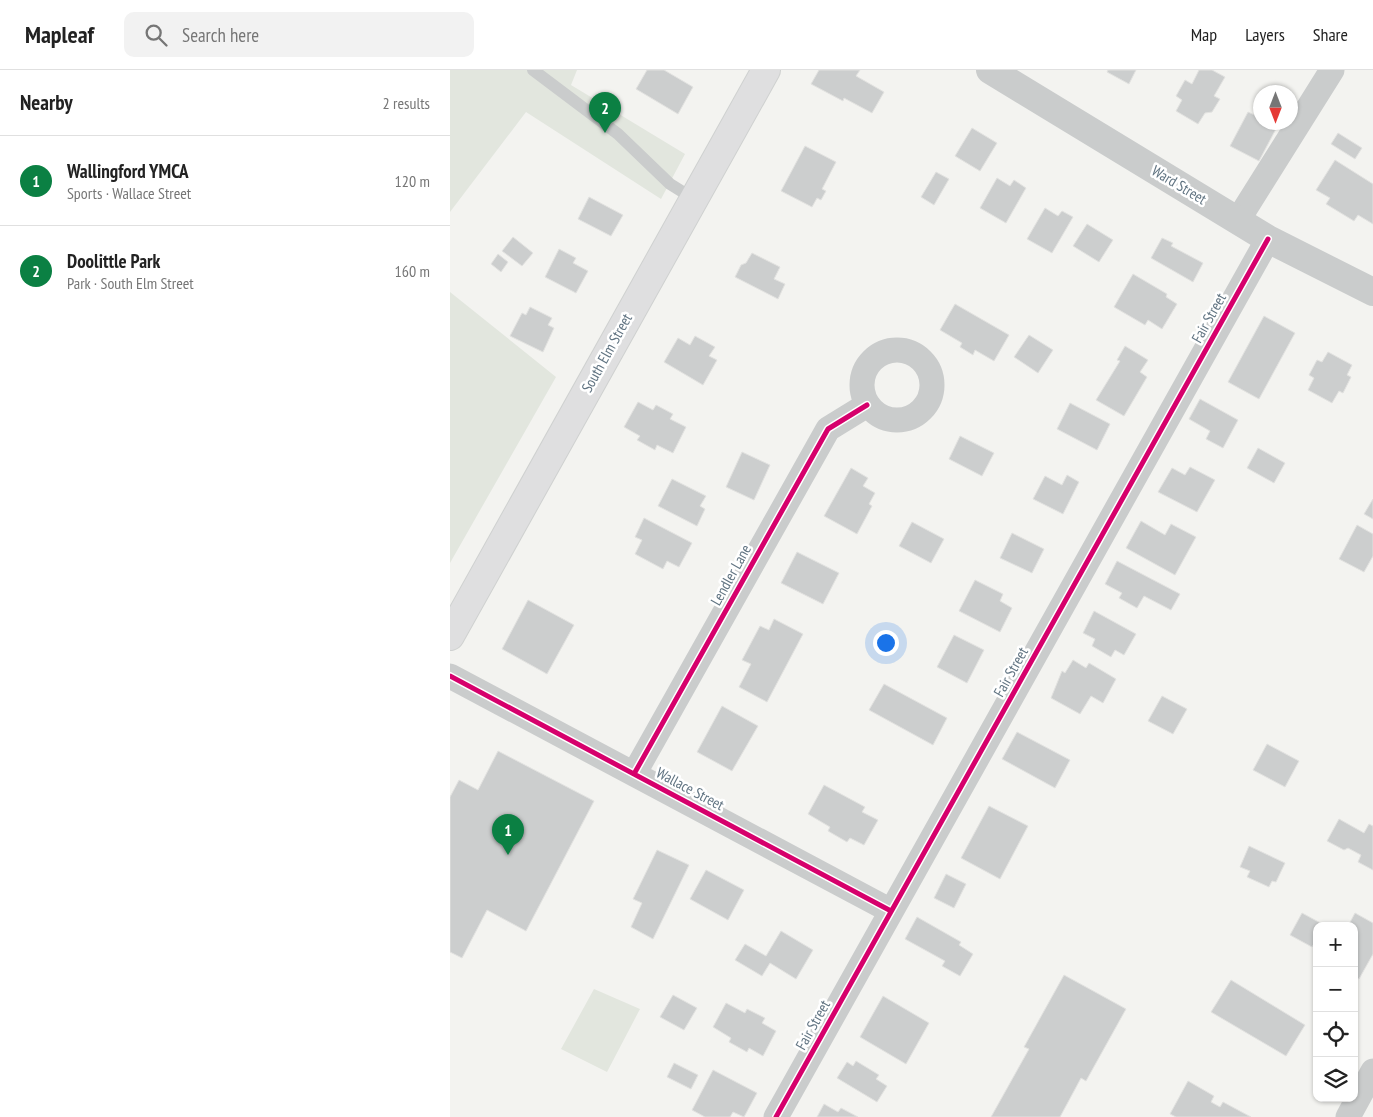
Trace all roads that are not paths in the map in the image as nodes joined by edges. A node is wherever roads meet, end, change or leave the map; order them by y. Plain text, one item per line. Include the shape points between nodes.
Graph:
1 (533, 70) edge
2 (766, 70) edge
3 (990, 70) edge
4 (1332, 70) edge
5 (694, 198) junction
6 (1238, 220) junction
7 (1268, 238) junction
8 (1373, 292) edge
9 (867, 405) dead end
10 (450, 636) edge
11 (450, 676) edge
12 (634, 774) junction
13 (892, 910) junction
14 (1373, 1071) edge
15 (776, 1117) edge
16 (1348, 1117) edge

1 - 5 lane via 611,128 670,184
2 - 5 main road, South Elm Street
3 - 6 street, Ward Street
4 - 6 street
5 - 10 main road, South Elm Street
6 - 7 street, Ward Street
7 - 8 street, Ward Street
7 - 13 street, Fair Street
9 - 12 street, Lendler Lane via 828,429
11 - 12 street, Wallace Street
12 - 13 street, Wallace Street
13 - 15 street, Fair Street
14 - 16 street

